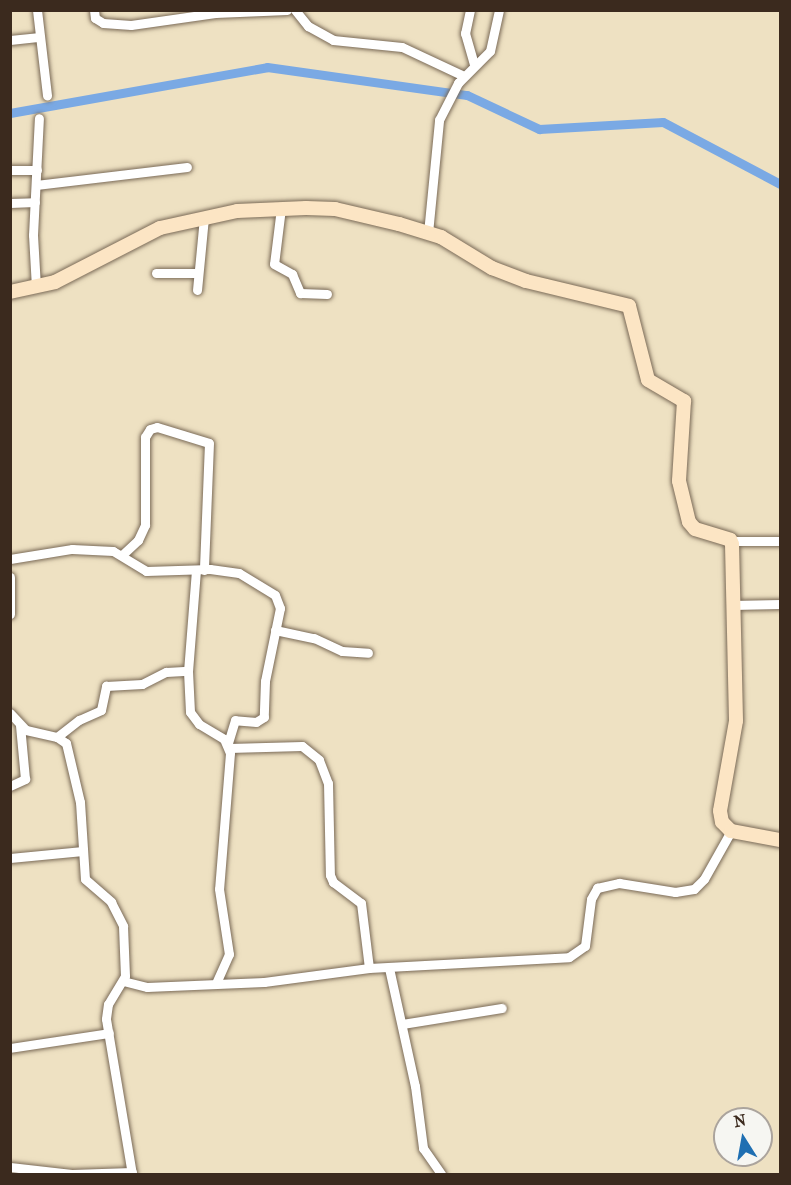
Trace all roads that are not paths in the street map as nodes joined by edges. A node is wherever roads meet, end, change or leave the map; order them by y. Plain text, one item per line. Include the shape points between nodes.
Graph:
1 (37, 10) edge
2 (94, 10) edge
3 (287, 10) edge
4 (295, 10) edge
5 (470, 10) edge
6 (499, 10) edge
7 (40, 37) junction
8 (10, 40) edge
9 (474, 64) junction
10 (461, 80) junction
11 (47, 95) dead end
12 (39, 118) dead end
13 (187, 167) dead end
14 (10, 170) edge
15 (37, 170) junction
16 (36, 185) junction
17 (35, 202) junction
18 (10, 203) edge
19 (281, 208) junction
20 (204, 217) junction
21 (428, 233) junction
22 (156, 273) dead end
23 (198, 273) junction
24 (36, 287) junction
25 (196, 290) dead end
26 (10, 292) edge
27 (327, 294) dead end
28 (731, 541) junction
29 (780, 541) edge
30 (122, 555) junction
31 (10, 559) edge
32 (200, 570) junction
33 (10, 577) edge
34 (780, 604) edge
35 (732, 605) junction
36 (10, 614) edge
37 (275, 630) junction
38 (369, 652) dead end
39 (189, 671) junction
40 (10, 713) edge
41 (20, 725) junction
42 (57, 737) junction
43 (229, 746) junction
44 (10, 786) edge
45 (731, 831) junction
46 (780, 840) edge
47 (83, 851) junction
48 (10, 858) edge
49 (369, 968) junction
50 (389, 968) junction
51 (123, 981) junction
52 (217, 981) junction
53 (502, 1008) dead end
54 (402, 1024) junction
55 (109, 1033) junction
56 (10, 1048) edge
57 (10, 1167) edge
58 (132, 1173) edge
59 (441, 1174) edge

1 - 7 street
2 - 3 street via 95,18 103,23 131,25 215,13
4 - 10 street via 308,26 333,40 402,47
5 - 9 street via 465,33
6 - 9 street via 491,48
7 - 8 street
7 - 11 street
9 - 10 street
10 - 21 street via 445,105 436,134
12 - 15 street
13 - 16 street
14 - 15 street
15 - 16 street
16 - 17 street
17 - 18 street
17 - 24 street
19 - 20 street
19 - 21 street via 335,209
19 - 27 street via 274,264 292,274 300,293
20 - 23 street
20 - 24 street via 160,228 71,274
21 - 28 street via 492,268 526,281 629,306 648,380 684,401 679,481 689,522 695,529
22 - 23 street
23 - 25 street
24 - 26 street
28 - 29 street
28 - 35 street
30 - 31 street via 72,549
30 - 32 street via 146,571
30 - 32 street via 138,540 145,525 146,433 157,427 168,429 204,439 211,452
32 - 37 street via 239,573 276,595 280,608
32 - 39 street
33 - 36 street
34 - 35 street
35 - 45 street via 736,721 720,811 722,822
37 - 38 street via 314,638 342,651
37 - 43 street via 265,681 264,717 256,722 235,720
39 - 42 street via 161,674 142,684 106,686 100,710
39 - 43 street via 193,718
40 - 41 street
41 - 42 street via 37,735
41 - 44 street via 25,779
42 - 47 street via 66,743 75,771
43 - 49 street via 302,746 319,760 328,783 330,874 333,882 357,898 363,908
43 - 52 street via 219,889 229,954
45 - 46 street
45 - 50 street via 704,879 694,889 675,892 619,883 597,888 591,899 587,940 577,955 537,962
47 - 48 street
47 - 51 street via 88,885 111,902 120,917
49 - 50 street
49 - 52 street via 264,982
50 - 54 street
51 - 52 street via 147,987
51 - 55 street via 106,1011
53 - 54 street
54 - 59 street via 423,1148
55 - 56 street
55 - 58 street
57 - 58 street

